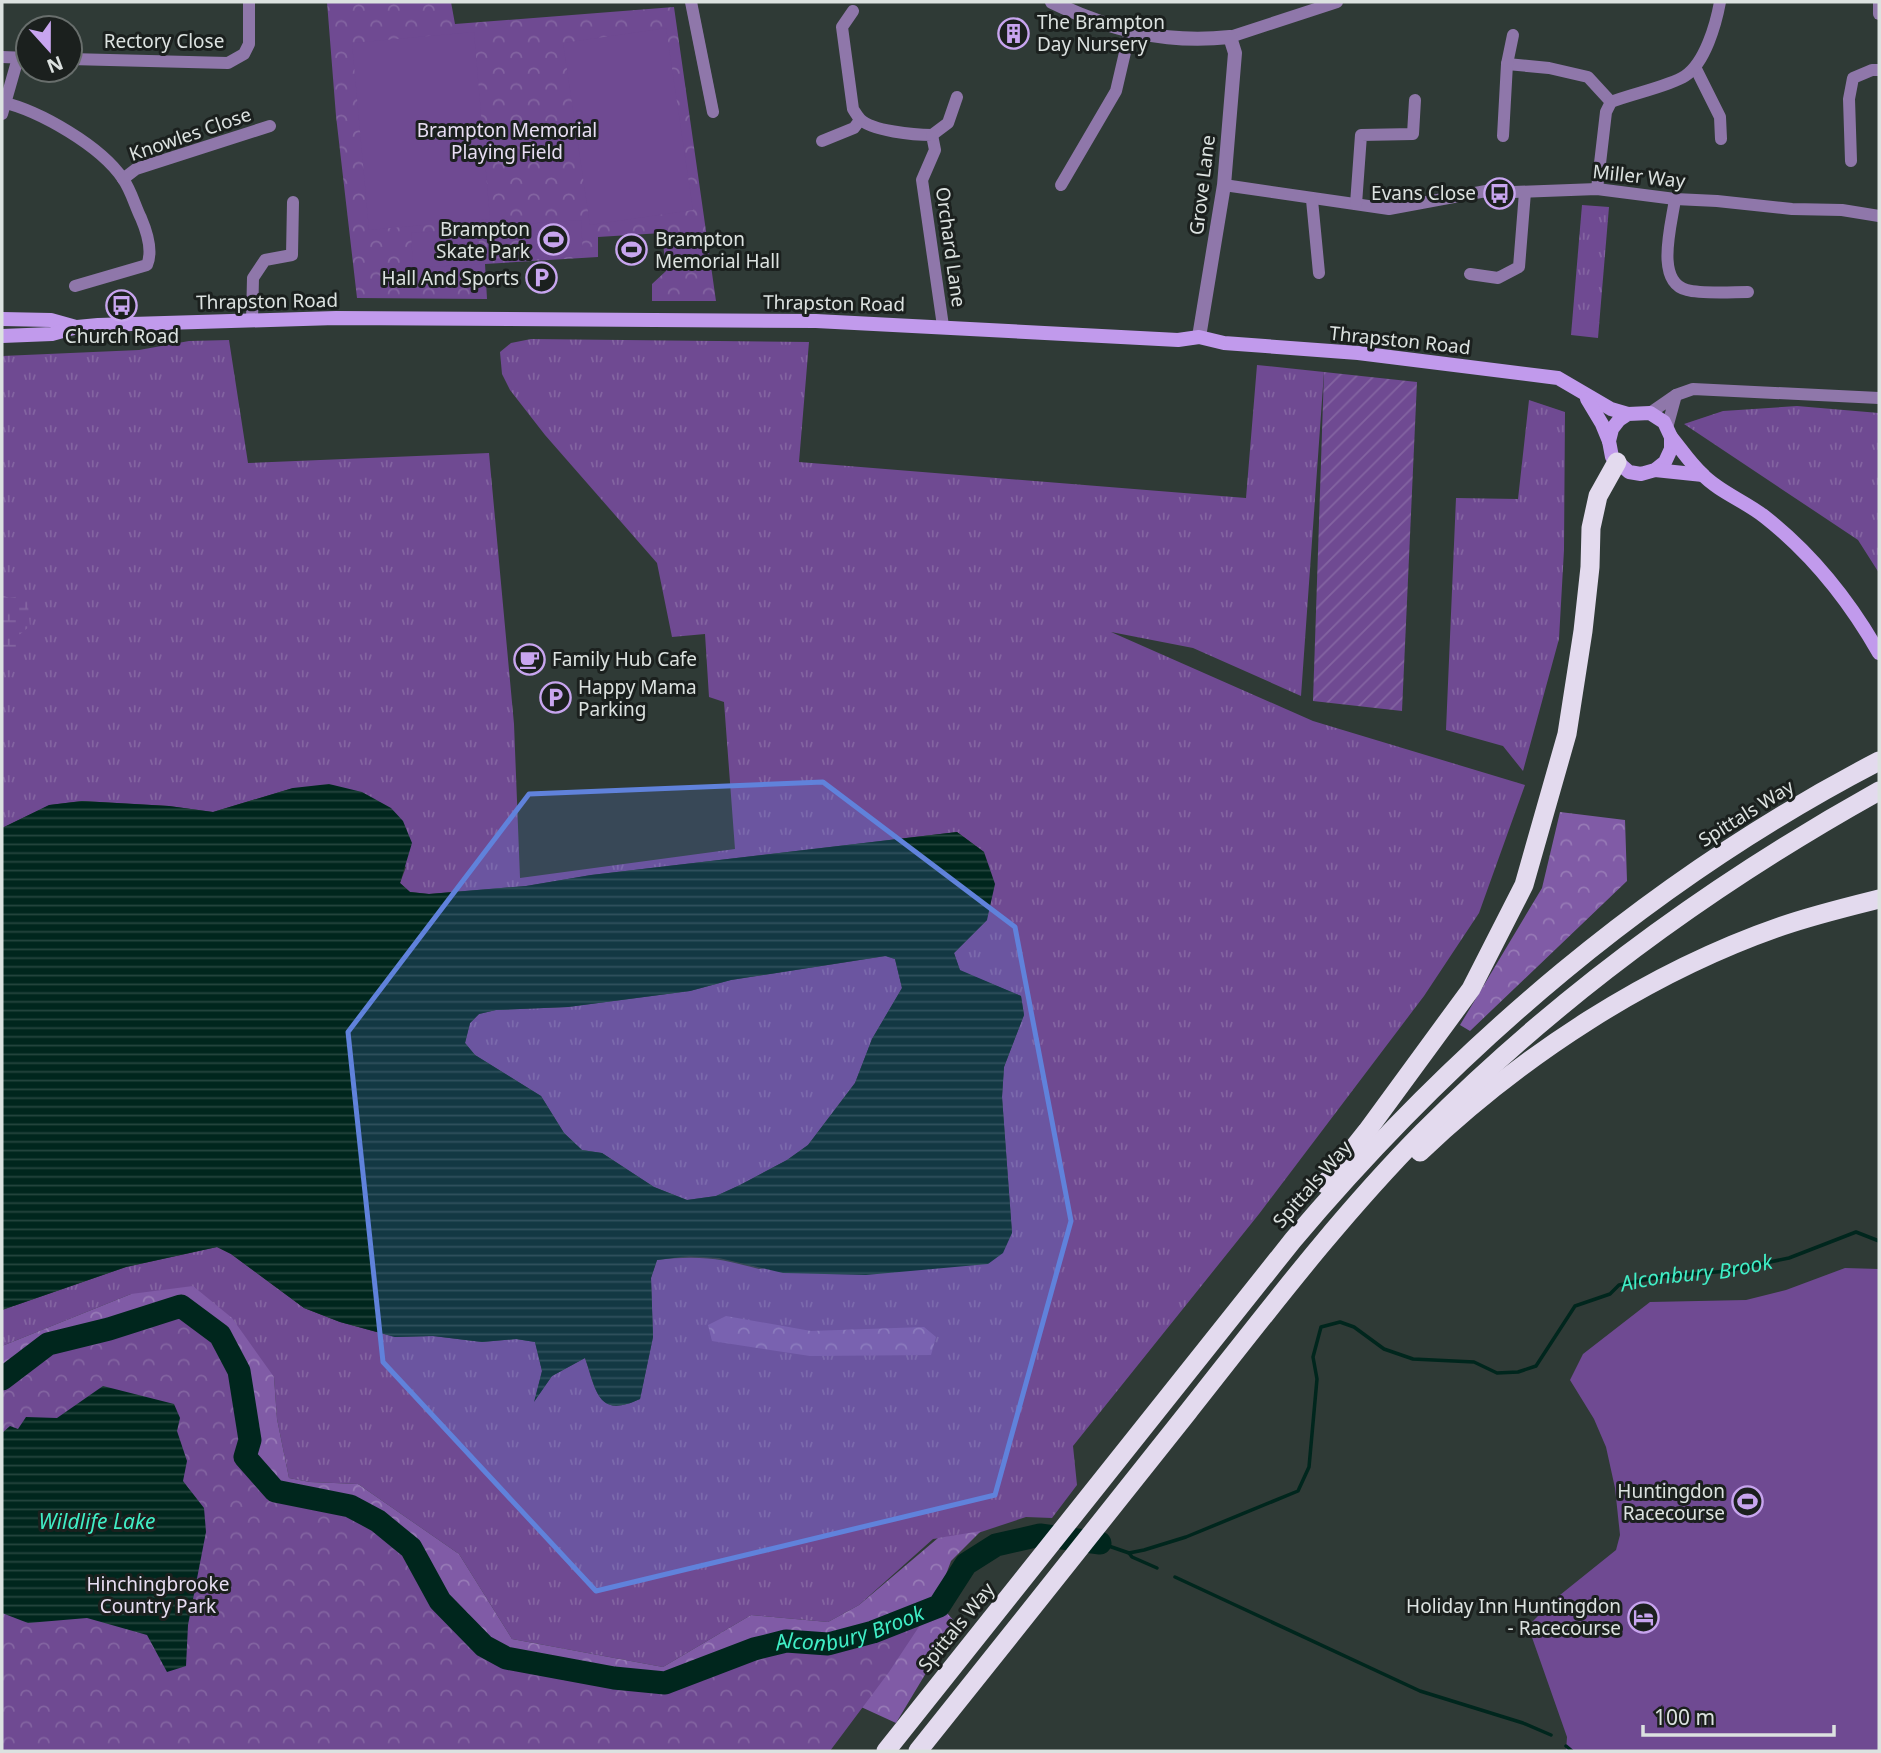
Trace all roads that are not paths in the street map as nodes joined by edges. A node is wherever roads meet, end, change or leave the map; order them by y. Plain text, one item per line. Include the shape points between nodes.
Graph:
1 (249, 2) edge
2 (691, 2) edge
3 (1052, 2) edge
4 (1337, 2) edge
5 (1720, 2) edge
6 (1879, 2) edge
7 (853, 10) dead end
8 (1879, 14) edge
9 (1130, 31) junction
10 (1513, 35) dead end
11 (1230, 37) junction
12 (84, 59) edge
13 (1507, 64) junction
14 (1695, 67) junction
15 (1879, 70) edge
16 (14, 80) edge
17 (957, 97) dead end
18 (1415, 100) dead end
19 (1611, 102) junction
20 (3, 106) edge
21 (713, 111) dead end
22 (860, 120) junction
23 (270, 126) dead end
24 (932, 135) junction
25 (1503, 136) dead end
26 (1721, 139) dead end
27 (822, 141) dead end
28 (1851, 160) dead end
29 (123, 179) junction
30 (1061, 186) dead end
31 (1224, 186) junction
32 (1597, 189) junction
33 (1525, 192) junction
34 (1675, 199) junction
35 (1312, 200) junction
36 (293, 202) dead end
37 (1356, 204) junction
38 (1879, 216) edge
39 (1319, 273) dead end
40 (1470, 274) dead end
41 (75, 286) dead end
42 (1748, 292) dead end
43 (2, 319) edge
44 (252, 320) junction
45 (943, 326) junction
46 (77, 327) junction
47 (2, 336) edge
48 (1199, 337) junction
49 (1583, 393) junction
50 (1676, 395) junction
51 (1879, 398) edge
52 (1650, 413) junction
53 (1628, 414) junction
54 (1669, 432) junction
55 (1609, 441) junction
56 (1617, 462) junction
57 (1655, 470) junction
58 (1703, 475) junction
59 (1879, 653) edge
60 (1879, 761) edge
61 (1879, 791) edge
62 (1879, 899) edge
63 (1311, 1255) junction
64 (1254, 1289) junction
65 (886, 1751) edge
66 (918, 1751) edge

1 - 12 street, Rectory Close via 249,44 244,54 228,63
2 - 21 street
3 - 9 street via 1087,19
4 - 11 street
5 - 14 street via 1715,27
6 - 8 street
7 - 22 street via 842,27 853,109
9 - 11 street via 1197,40
9 - 30 street via 1115,91
10 - 13 street
11 - 31 street, Grove Lane via 1235,53
13 - 19 street via 1588,77
13 - 25 street
14 - 19 street via 1684,77
14 - 26 street via 1720,117
15 - 28 street via 1853,78
16 - 20 street
17 - 24 street, Orchard Lane via 948,123
18 - 37 street via 1413,134 1361,135
19 - 32 street
20 - 29 street via 54,123 98,153
22 - 24 street
22 - 27 street via 854,128
23 - 29 street, Knowles Close via 136,169
24 - 45 street, Orchard Lane via 934,150 922,180
29 - 41 street via 144,225 151,256 147,265
31 - 35 street, Miller Way
31 - 48 street, Grove Lane
32 - 33 street, Miller Way
32 - 34 street, Miller Way
33 - 37 street, Miller Way via 1486,191 1389,209
33 - 40 street via 1519,267 1498,278
34 - 38 street, Miller Way
34 - 42 street via 1666,263 1673,281 1685,290
35 - 37 street, Miller Way
35 - 39 street
36 - 44 street via 292,255 265,260 253,278
43 - 46 main road, Thrapston Road via 51,320
44 - 45 main road, Thrapston Road via 816,321
44 - 46 main road, Thrapston Road
45 - 48 main road, Thrapston Road via 1178,340
46 - 47 main road, Thrapston Road via 52,334
48 - 49 main road, Thrapston Road via 1544,375
49 - 53 main road, Thrapston Road
49 - 55 main road
50 - 51 street via 1693,389
50 - 52 street
50 - 54 street
52 - 53 main road, Thrapston Road
52 - 54 main road via 1664,422
53 - 55 main road via 1612,429
54 - 57 main road via 1671,449
54 - 58 main road
55 - 56 main road
56 - 57 main road via 1629,472
56 - 64 highway via 1598,496 1567,734 1524,885 1471,989 1298,1218
57 - 58 main road
58 - 59 main road via 1765,517 1800,550 1832,584
60 - 64 highway, Spittals Way via 1712,860 1560,973 1466,1056 1376,1145
61 - 63 highway via 1715,890 1558,1008 1421,1133
62 - 63 highway via 1725,948 1586,1021 1430,1142
63 - 66 highway
64 - 65 highway, Spittals Way

